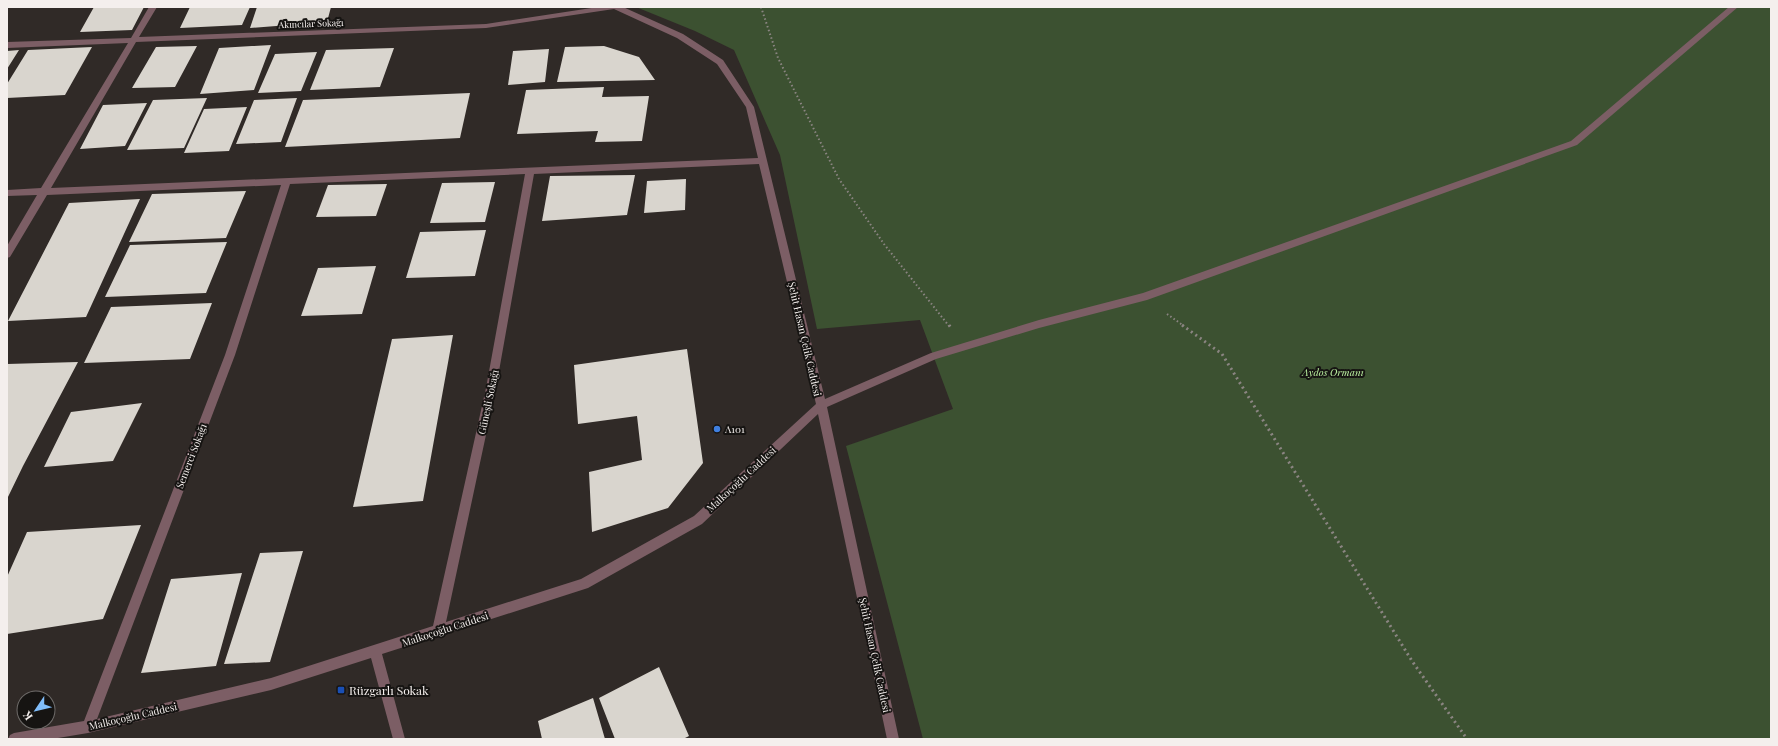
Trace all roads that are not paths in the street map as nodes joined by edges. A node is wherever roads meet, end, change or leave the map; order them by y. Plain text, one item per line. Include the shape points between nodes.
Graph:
1 (153, 7) edge
2 (614, 7) edge
3 (617, 7) edge
4 (1734, 7) edge
5 (134, 39) junction
6 (7, 45) edge
7 (762, 161) junction
8 (530, 172) junction
9 (286, 182) junction
10 (43, 192) junction
11 (7, 193) edge
12 (7, 254) edge
13 (821, 405) junction
14 (438, 631) junction
15 (376, 651) junction
16 (88, 727) junction
17 (14, 739) edge
18 (399, 739) edge
19 (893, 739) edge

1 - 5 street
2 - 5 street, Akıncılar Sokağı via 486,26
3 - 7 street, Şehit Hasan Çelik Caddesi via 680,36 720,62 750,107
4 - 13 street, Malkoçoğlu Caddesi via 1574,143 1144,297 1039,324 934,356
5 - 6 street, Akıncılar Sokağı
5 - 10 street
7 - 8 street
7 - 13 street, Şehit Hasan Çelik Caddesi
8 - 9 street
8 - 14 street, Güneşli Sokağı via 491,388
9 - 10 street
9 - 16 street, Semerci Sokağı via 230,355
10 - 11 street
10 - 12 street
13 - 14 street, Malkoçoğlu Caddesi via 698,520 584,584
13 - 19 street, Şehit Hasan Çelik Caddesi
14 - 15 street, Malkoçoğlu Caddesi
15 - 16 street, Malkoçoğlu Caddesi via 271,684
15 - 18 street
16 - 17 street, Malkoçoğlu Caddesi

